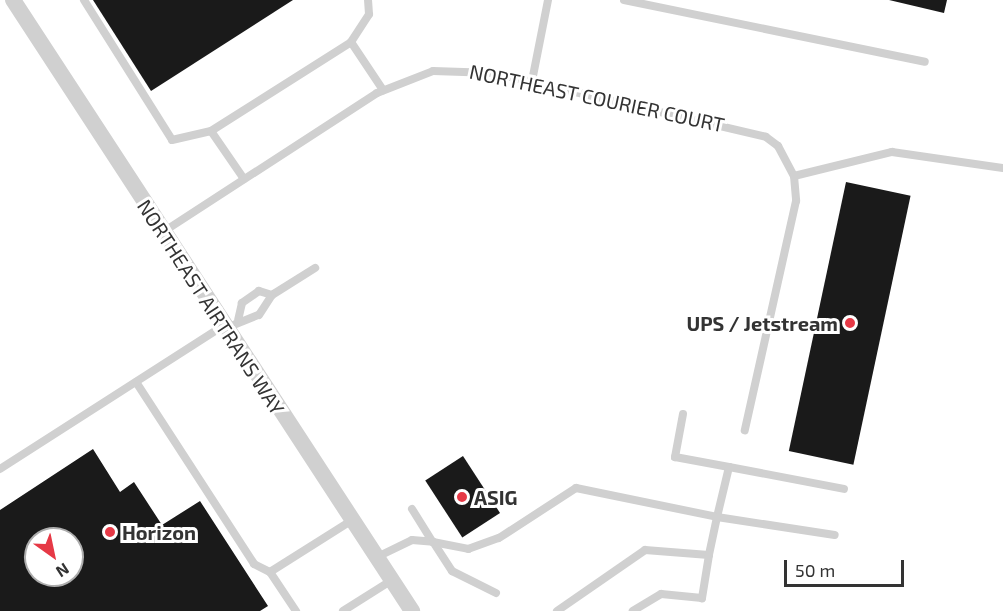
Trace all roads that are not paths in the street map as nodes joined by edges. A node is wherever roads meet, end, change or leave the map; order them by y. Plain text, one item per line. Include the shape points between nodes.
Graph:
1 (13, 0) edge
2 (84, 0) edge
3 (368, 0) edge
4 (548, 0) edge
5 (624, 0) edge
6 (351, 42) junction
7 (925, 62) dead end
8 (532, 81) junction
9 (383, 90) junction
10 (211, 131) junction
11 (1003, 168) edge
12 (794, 176) junction
13 (244, 179) junction
14 (163, 232) junction
15 (315, 268) dead end
16 (272, 295) junction
17 (229, 324) junction
18 (136, 382) junction
19 (683, 414) dead end
20 (745, 430) dead end
21 (729, 467) junction
22 (0, 469) edge
23 (844, 489) dead end
24 (412, 509) dead end
25 (717, 517) junction
26 (349, 522) junction
27 (835, 535) dead end
28 (433, 542) junction
29 (709, 555) junction
30 (374, 559) junction
31 (270, 572) junction
32 (389, 582) junction
33 (496, 593) dead end
34 (562, 609) edge
35 (296, 611) edge
36 (343, 611) edge
37 (412, 611) edge
38 (633, 611) edge

1 - 14 street, NORTHEAST AIRTRANS WAY
2 - 10 lane via 172,140
3 - 6 lane via 369,14
4 - 8 lane
5 - 7 lane
6 - 9 lane
6 - 10 lane
8 - 9 lane, NORTHEAST COURIER COURT via 456,69 417,74
8 - 12 lane, NORTHEAST COURIER COURT via 766,137 778,146
9 - 13 lane, NORTHEAST COURIER COURT
10 - 13 lane
11 - 12 lane via 892,152
12 - 20 lane, NORTHEAST COURIER COURT via 796,201
13 - 14 lane, NORTHEAST COURIER COURT
14 - 17 street, NORTHEAST AIRTRANS WAY
15 - 16 lane
16 - 17 lane via 259,315
16 - 17 lane via 259,291 242,303
17 - 18 lane
17 - 26 street, NORTHEAST AIRTRANS WAY
18 - 22 lane
18 - 31 lane via 254,564
19 - 21 lane via 675,457
21 - 23 lane
21 - 25 lane
24 - 28 lane
25 - 27 lane
25 - 28 lane via 576,488 499,538 468,549
25 - 29 lane
26 - 30 street, NORTHEAST AIRTRANS WAY
26 - 31 lane
28 - 30 lane via 412,540
28 - 33 lane via 452,571
29 - 34 lane via 645,550
29 - 38 lane via 702,598 660,594
30 - 32 street, NORTHEAST AIRTRANS WAY
31 - 35 lane
32 - 36 lane
32 - 37 street, NORTHEAST AIRTRANS WAY

